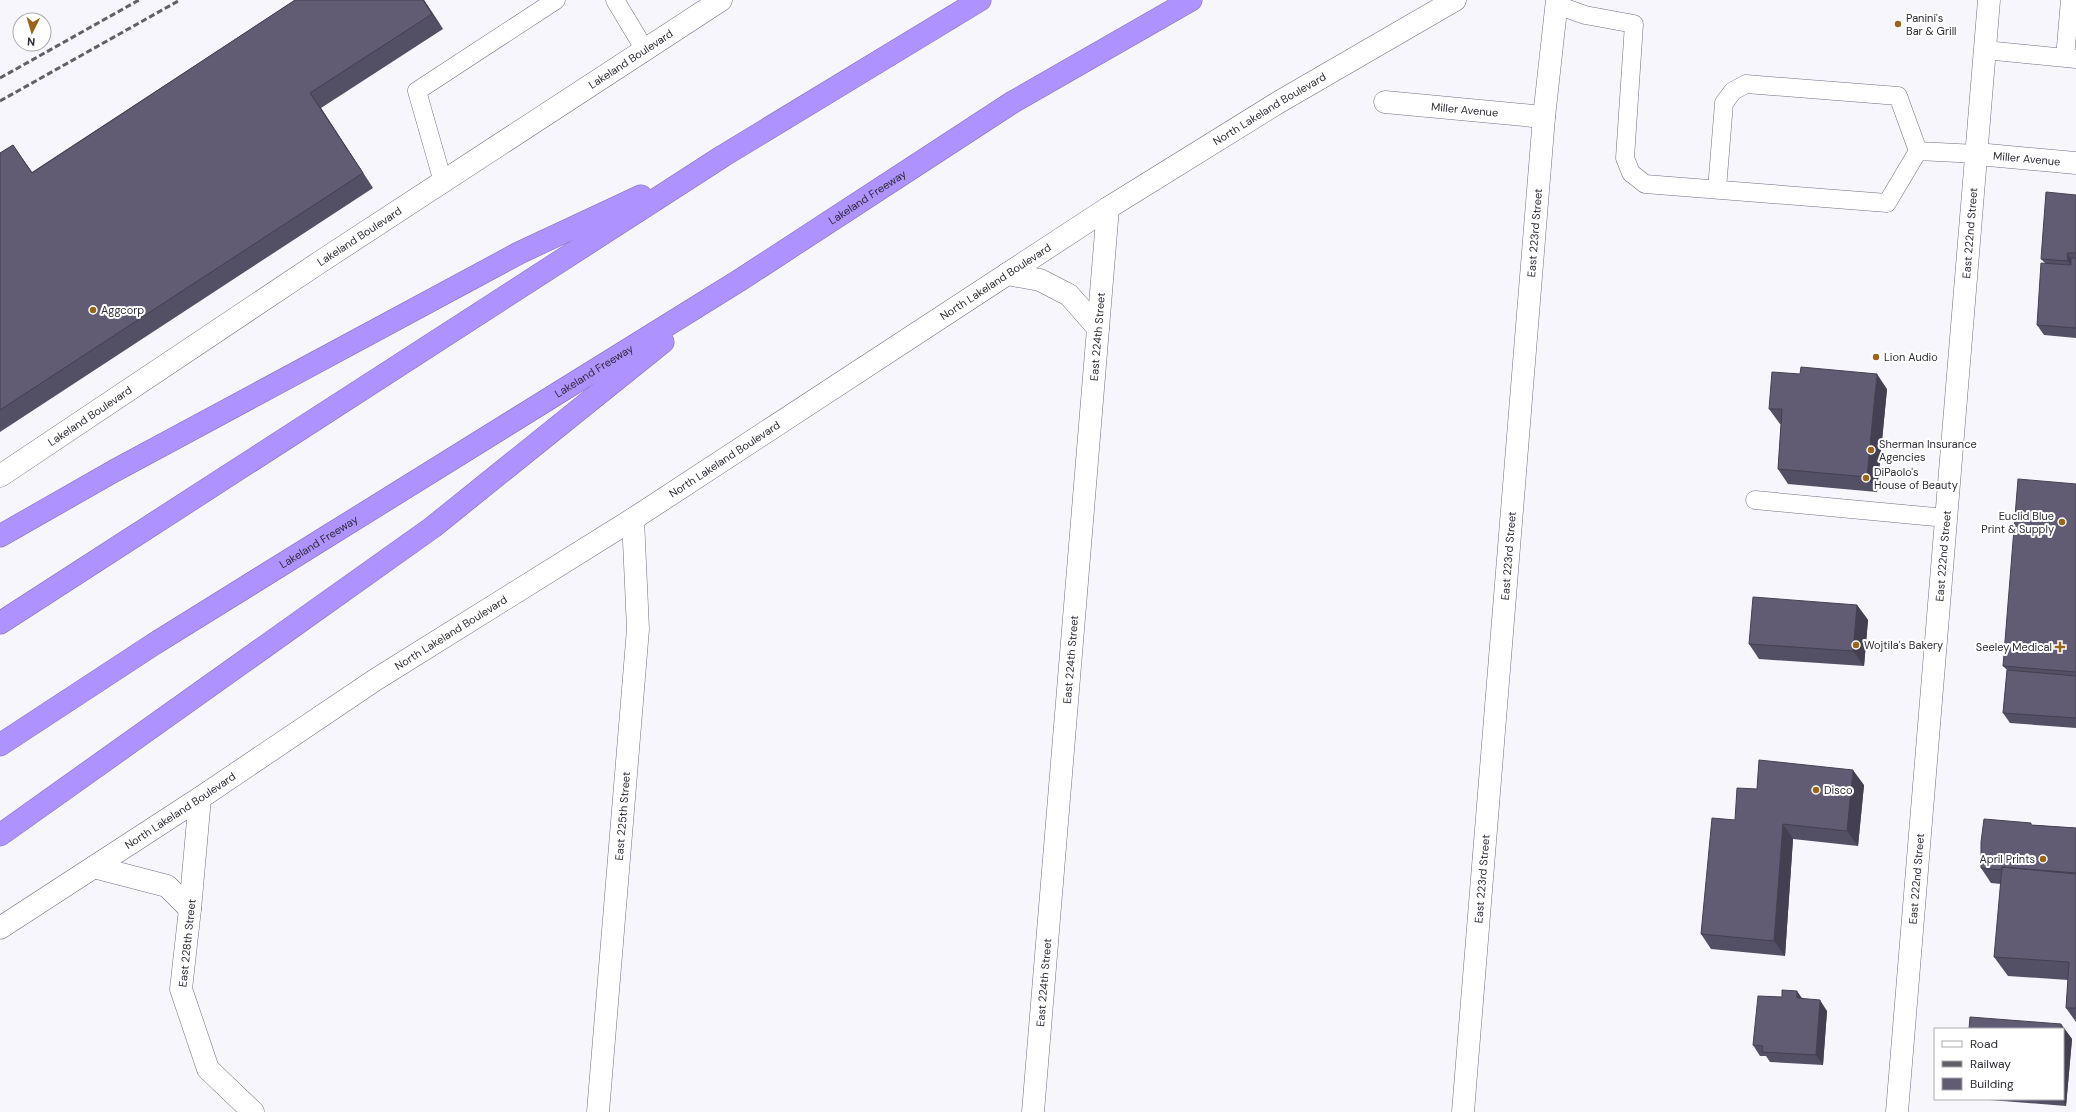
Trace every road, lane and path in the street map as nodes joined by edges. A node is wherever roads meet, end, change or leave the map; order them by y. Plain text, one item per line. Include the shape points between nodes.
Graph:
1 (556, 0) edge
2 (615, 0) edge
3 (721, 0) edge
4 (980, 0) edge
5 (1191, 0) edge
6 (1455, 0) edge
7 (1989, 0) edge
8 (2070, 0) edge
9 (1557, 2) edge
10 (645, 50) junction
11 (1985, 50) junction
12 (2070, 58) edge
13 (1385, 102) dead end
14 (1544, 117) junction
15 (1918, 151) junction
16 (1977, 154) junction
17 (723, 156) junction
18 (2076, 163) edge
19 (443, 182) junction
20 (1716, 189) junction
21 (1108, 208) junction
22 (1007, 274) junction
23 (740, 280) junction
24 (1098, 328) junction
25 (0, 476) edge
26 (1755, 500) dead end
27 (1946, 518) junction
28 (633, 519) junction
29 (0, 536) edge
30 (0, 623) edge
31 (0, 745) edge
32 (200, 798) junction
33 (0, 835) edge
34 (94, 867) junction
35 (190, 909) junction
36 (0, 928) edge
37 (253, 1112) edge
38 (598, 1112) edge
39 (1033, 1112) edge
40 (1463, 1112) edge
41 (1897, 1112) edge

1 - 19 lane via 417,91
2 - 10 lane
3 - 10 street, Lakeland Boulevard
4 - 17 highway
5 - 23 highway, Lakeland Freeway via 1013,102
6 - 21 street, North Lakeland Boulevard via 1279,102
7 - 11 street, East 222nd Street
8 - 12 lane
9 - 14 street, East 223rd Street
9 - 20 lane via 1585,15 1634,24 1625,158 1631,173 1645,184
10 - 19 street, Lakeland Boulevard
11 - 12 lane
11 - 16 street, East 222nd Street
13 - 14 street, Miller Avenue
14 - 40 street, East 223rd Street
15 - 16 lane
15 - 20 lane via 1886,203
15 - 20 lane via 1898,96 1746,84 1733,91 1724,103
16 - 18 street, Miller Avenue
16 - 27 street, East 222nd Street
17 - 29 highway via 519,253 114,471
17 - 30 highway
19 - 25 street, Lakeland Boulevard
21 - 22 street, North Lakeland Boulevard
21 - 24 street, East 224th Street
22 - 24 street via 1040,280 1069,295
22 - 28 street, North Lakeland Boulevard
23 - 31 highway, Lakeland Freeway via 154,644
23 - 33 highway via 433,527
24 - 39 street, East 224th Street
26 - 27 lane
27 - 41 street, East 222nd Street
28 - 32 street, North Lakeland Boulevard via 375,680
28 - 38 street, East 225th Street via 638,629
32 - 34 street, North Lakeland Boulevard
32 - 35 street, East 228th Street
34 - 35 street via 167,886
34 - 36 street, North Lakeland Boulevard
35 - 37 street, East 228th Street via 181,989 208,1068

